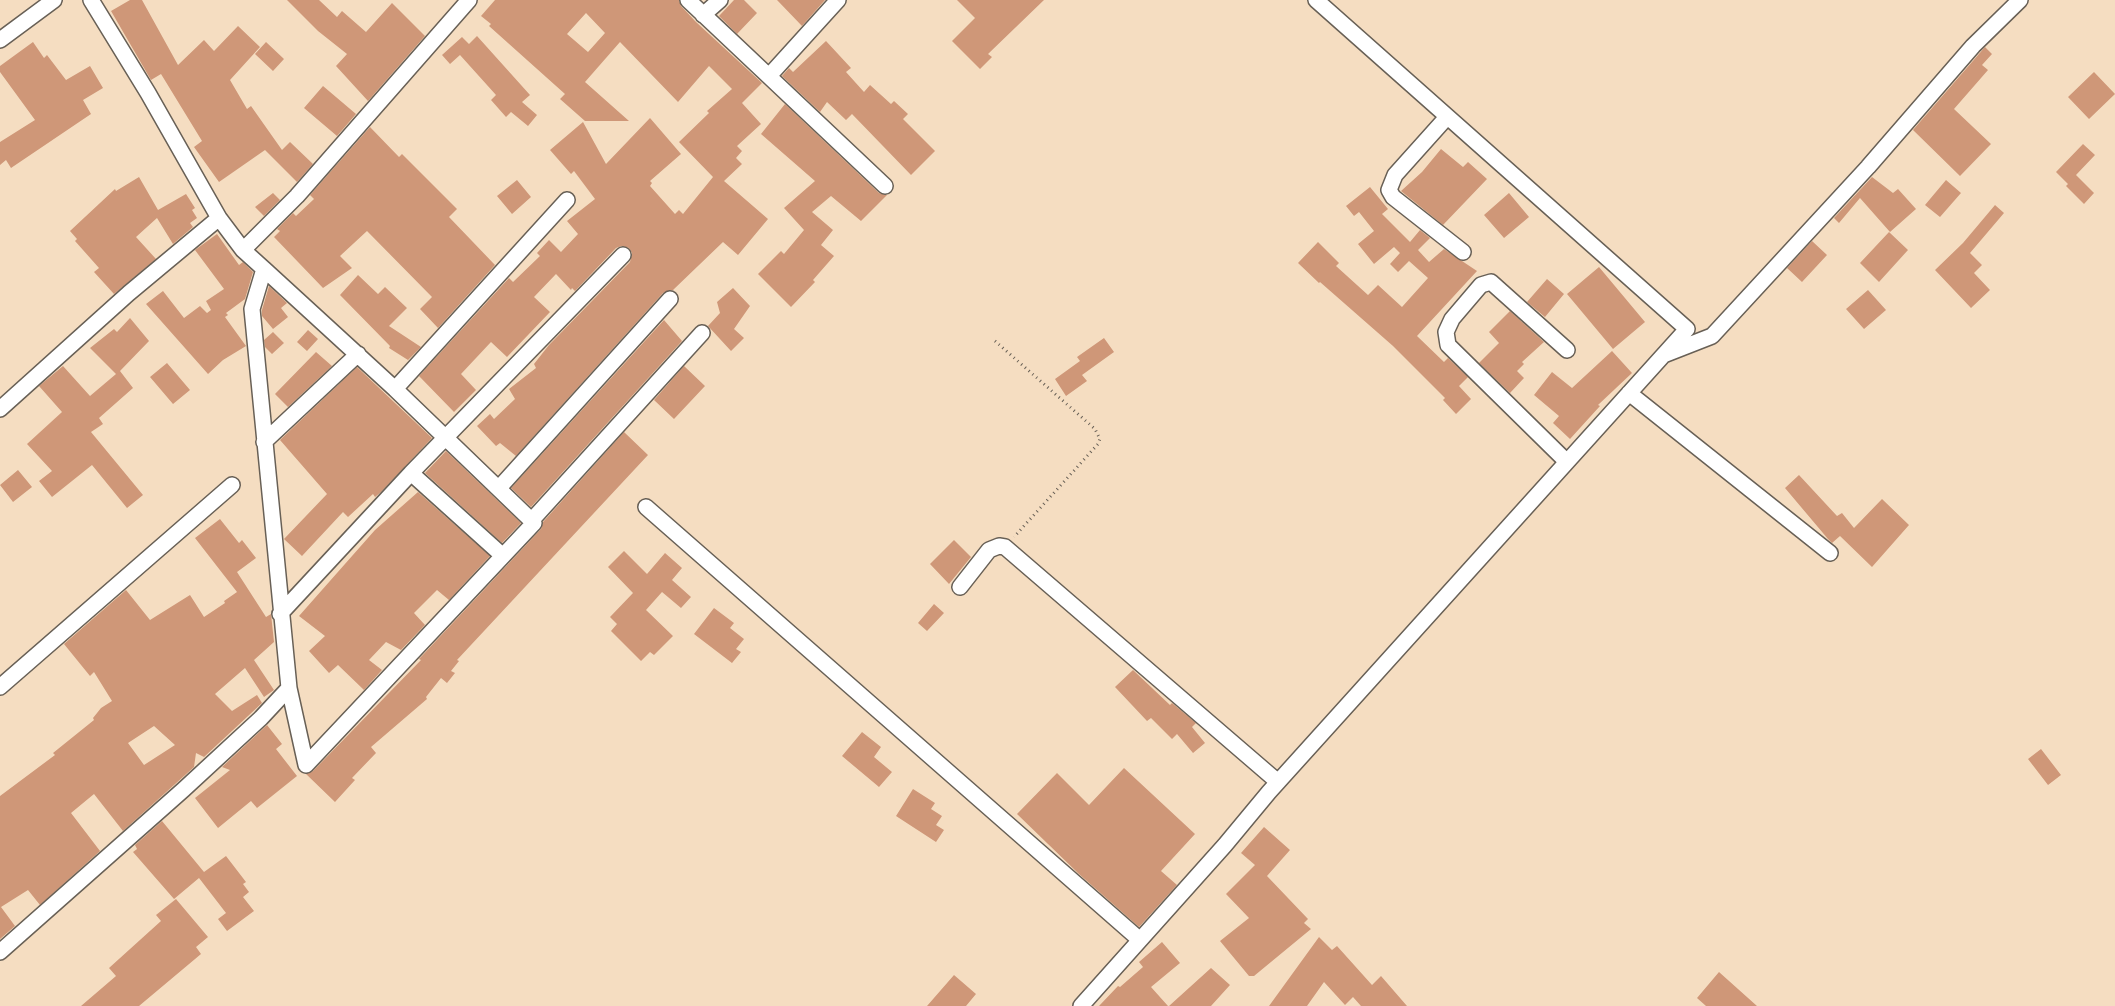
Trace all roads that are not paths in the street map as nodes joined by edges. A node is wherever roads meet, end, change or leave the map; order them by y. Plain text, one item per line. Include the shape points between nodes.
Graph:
1 (54, 0) edge
2 (91, 0) edge
3 (469, 0) edge
4 (688, 0) edge
5 (720, 0) edge
6 (838, 0) edge
7 (1316, 0) edge
8 (2020, 0) edge
9 (704, 15) junction
10 (0, 40) edge
11 (769, 76) junction
12 (1447, 117) junction
13 (885, 186) dead end
14 (566, 200) dead end
15 (219, 218) junction
16 (243, 250) junction
17 (1463, 252) dead end
18 (623, 255) dead end
19 (264, 269) junction
20 (670, 299) dead end
21 (702, 333) dead end
22 (1567, 350) dead end
23 (358, 354) junction
24 (1663, 355) junction
25 (395, 389) junction
26 (1629, 393) junction
27 (0, 408) edge
28 (446, 438) junction
29 (264, 442) junction
30 (1567, 462) junction
31 (411, 473) junction
32 (232, 484) dead end
33 (499, 488) junction
34 (646, 507) dead end
35 (532, 520) junction
36 (1830, 553) dead end
37 (503, 556) junction
38 (960, 587) dead end
39 (280, 614) junction
40 (0, 687) edge
41 (289, 688) junction
42 (1278, 782) junction
43 (1140, 940) junction
44 (0, 952) edge
45 (1081, 1006) edge

1 - 10 street
2 - 15 street
3 - 16 street via 297,196
4 - 9 street
5 - 9 street
6 - 11 street
7 - 12 street
8 - 24 street via 1974,46 1712,336
9 - 11 street
11 - 13 street
12 - 17 street via 1395,175 1389,190 1393,197
12 - 24 street via 1687,329
14 - 25 street
15 - 16 street
15 - 27 street
16 - 19 street
18 - 28 street
19 - 23 street
19 - 29 street via 252,309
20 - 33 street
21 - 35 street
22 - 30 street via 1491,282 1481,285 1452,319 1446,332 1448,345
23 - 25 street
23 - 29 street
24 - 26 street
25 - 28 street
26 - 30 street
26 - 36 street
28 - 31 street
28 - 33 street
29 - 39 street
30 - 42 street
31 - 37 street
31 - 39 street
32 - 40 street
33 - 35 street
34 - 43 street
35 - 37 street via 534,523
37 - 41 street via 306,765
38 - 42 street via 989,550 1005,547
39 - 41 street
41 - 44 street via 183,790
42 - 43 street
43 - 45 street

